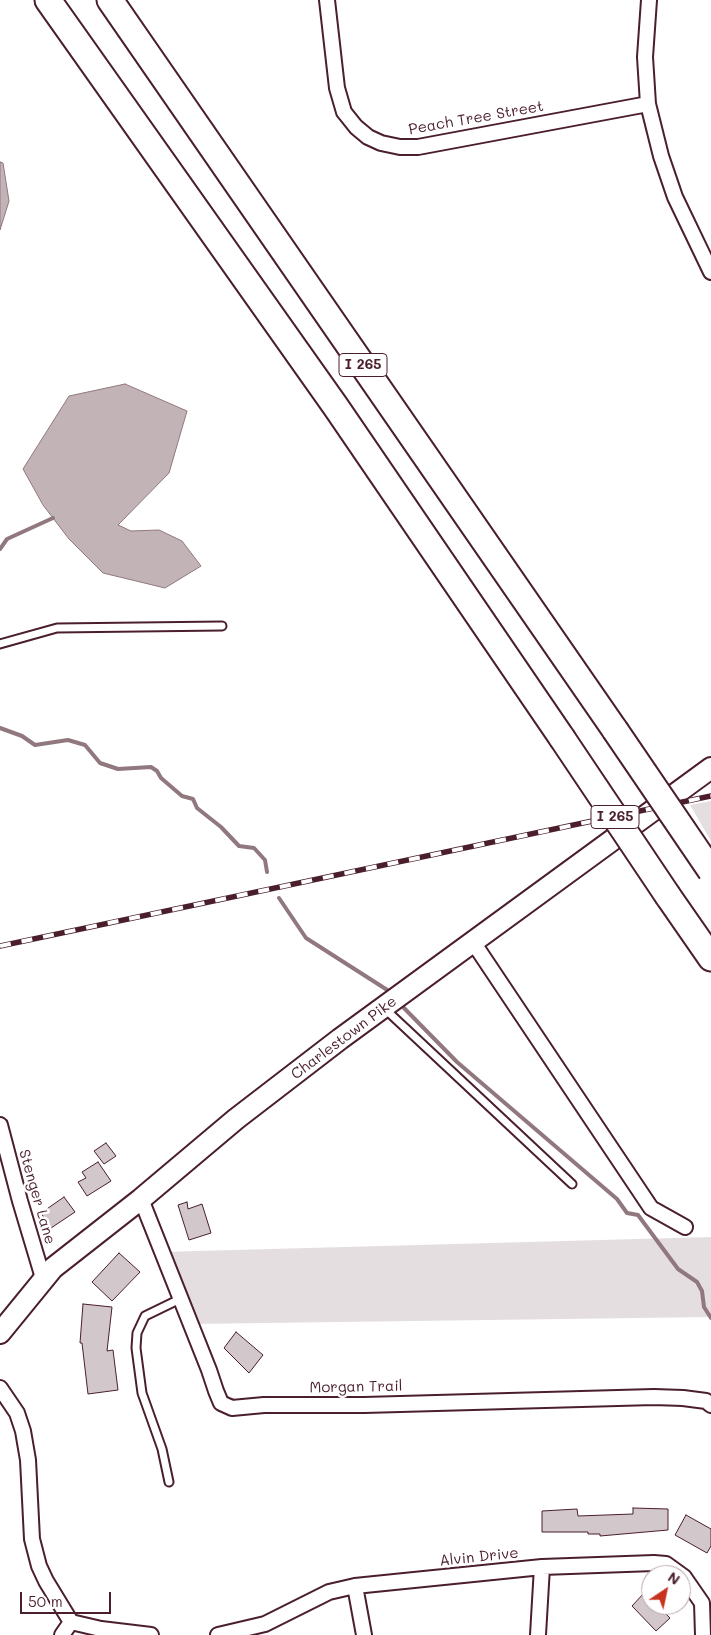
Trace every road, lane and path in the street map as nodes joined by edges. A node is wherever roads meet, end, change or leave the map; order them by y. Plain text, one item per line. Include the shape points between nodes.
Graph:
1 (48, 0) edge
2 (110, 0) edge
3 (327, 0) edge
4 (649, 0) edge
5 (648, 104) junction
6 (711, 272) edge
7 (222, 626) dead end
8 (0, 644) edge
9 (711, 768) edge
10 (711, 871) edge
11 (473, 942) junction
12 (711, 958) edge
13 (383, 1008) junction
14 (0, 1125) edge
15 (572, 1184) dead end
16 (140, 1199) junction
17 (685, 1227) dead end
18 (43, 1278) junction
19 (180, 1300) junction
20 (0, 1333) edge
21 (0, 1388) edge
22 (711, 1405) edge
23 (169, 1482) dead end
24 (542, 1567) junction
25 (355, 1586) junction
26 (71, 1622) junction
27 (62, 1635) edge
28 (151, 1635) edge
29 (218, 1635) edge
30 (364, 1635) edge
31 (538, 1635) edge
32 (703, 1635) edge

1 - 12 highway, I 265, bridge via 336,407
2 - 10 highway, I 265, bridge
3 - 5 street, Peach Tree Street via 337,88 344,112 356,128 381,143 418,146
4 - 5 street via 645,57
5 - 6 street via 675,197
7 - 8 lane via 57,628
9 - 11 street, Charlestown Pike
11 - 13 street, Charlestown Pike
11 - 17 street via 651,1208
13 - 15 lane
13 - 16 street, Charlestown Pike via 236,1119
14 - 18 street, Stenger Lane
16 - 18 street, Charlestown Pike
16 - 19 street, Morgan Trail
18 - 20 street, Charlestown Pike
19 - 22 street, Morgan Trail via 221,1403 232,1408 654,1397 683,1398
19 - 23 lane via 145,1316 137,1334 136,1348 142,1393 162,1449
21 - 26 street via 17,1413 22,1431 28,1460 32,1539 39,1566
24 - 25 street, Alvin Drive
24 - 31 street
24 - 32 street, Alvin Drive via 666,1564 684,1577 702,1603
25 - 29 street, Alvin Drive via 329,1592 265,1624
25 - 30 street
26 - 27 street
26 - 28 street via 101,1630

